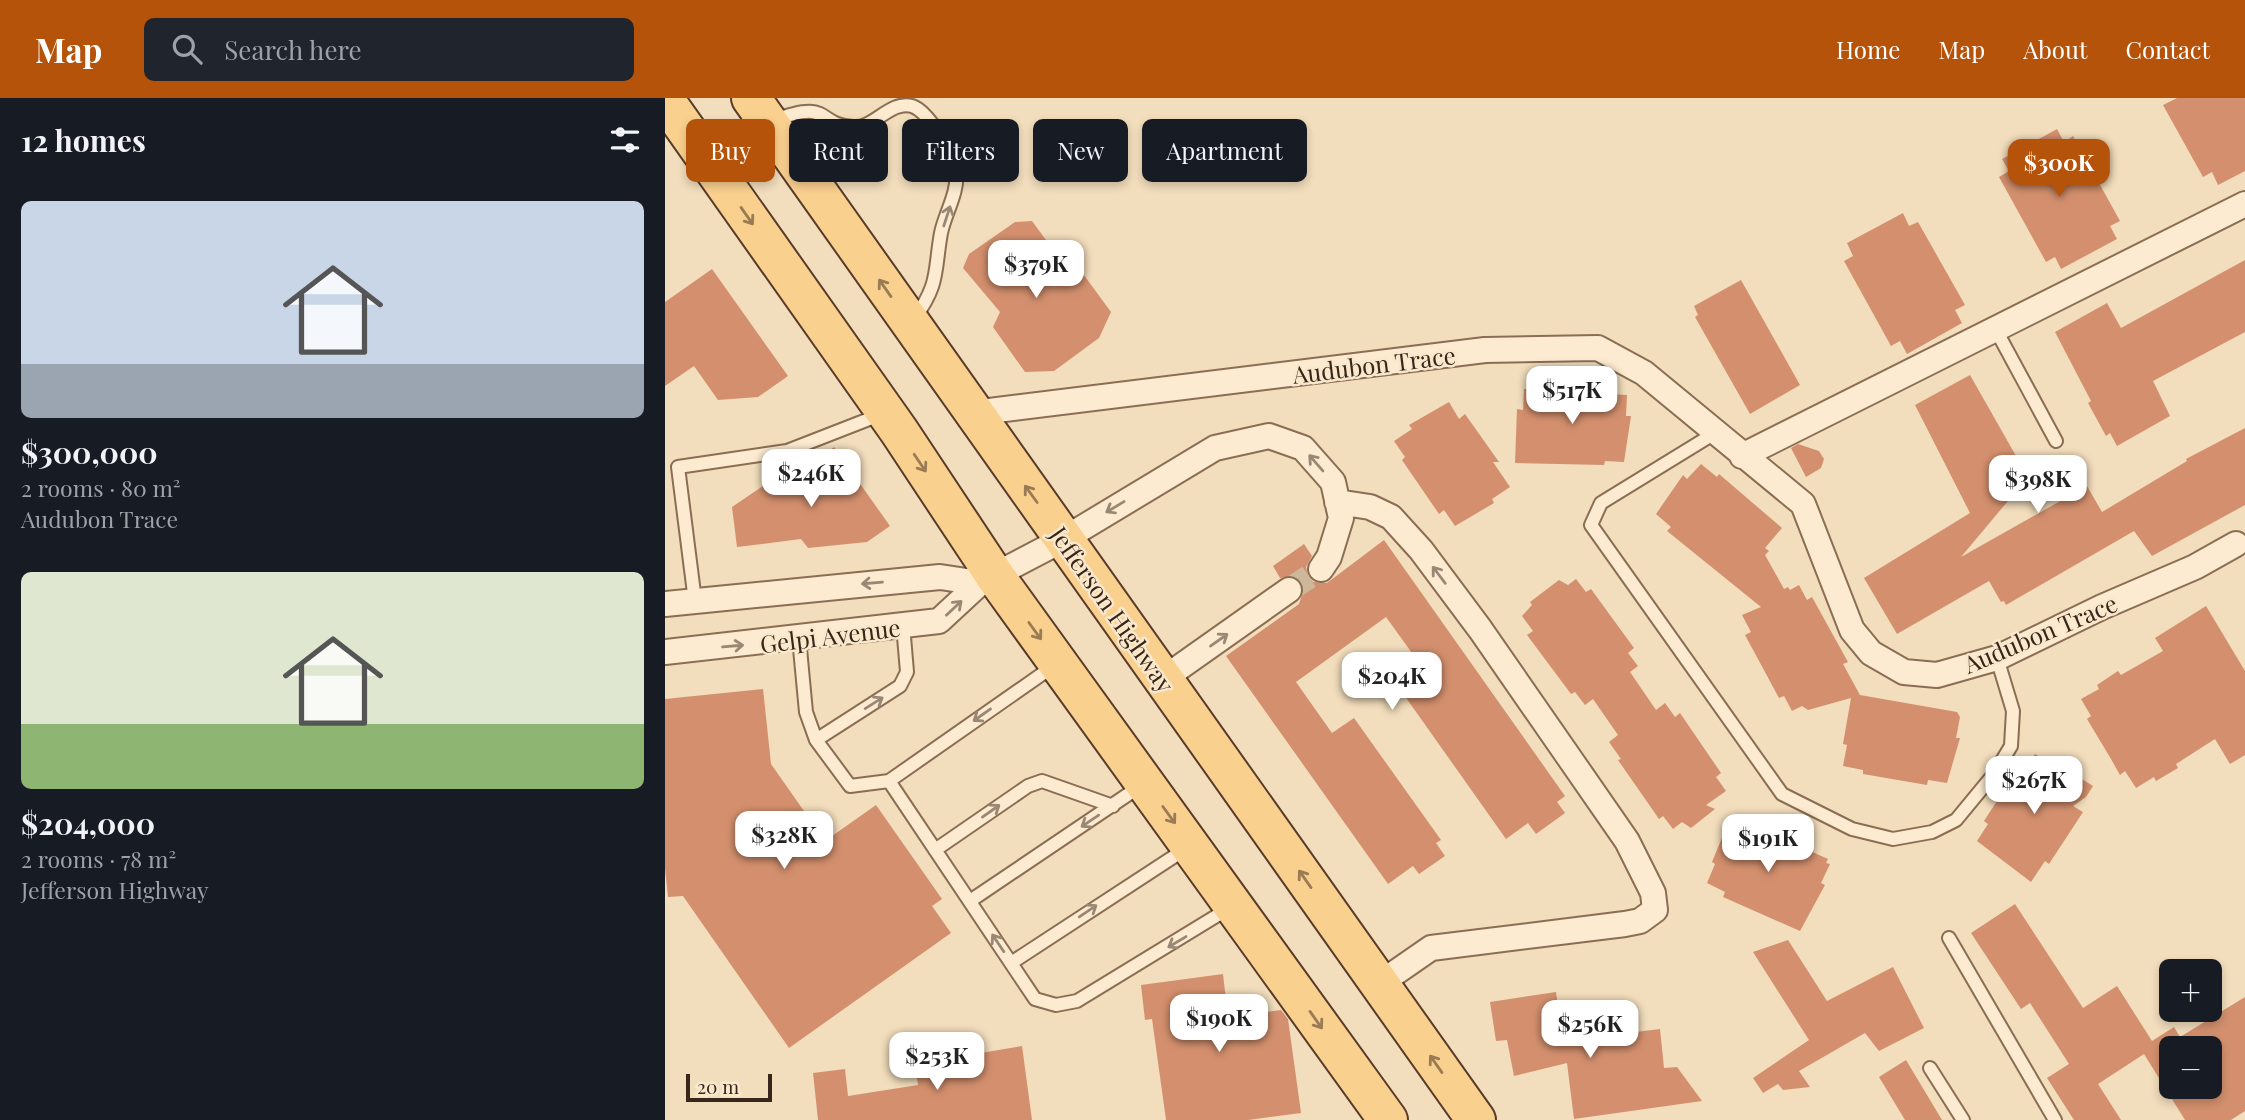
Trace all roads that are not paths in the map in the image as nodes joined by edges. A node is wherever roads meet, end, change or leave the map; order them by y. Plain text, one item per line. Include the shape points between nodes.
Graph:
1 (665, 100) edge
2 (760, 111) edge
3 (2245, 204) edge
4 (910, 325) junction
5 (1996, 330) junction
6 (886, 413) junction
7 (973, 413) junction
8 (1715, 433) junction
9 (2056, 442) dead end
10 (1742, 456) junction
11 (1338, 502) junction
12 (1064, 539) junction
13 (2242, 547) edge
14 (1321, 569) tunnel mouth
15 (987, 579) junction
16 (1289, 590) tunnel mouth
17 (695, 601) junction
18 (665, 604) edge
19 (902, 625) junction
20 (799, 638) junction
21 (665, 652) edge
22 (1997, 657) junction
23 (1058, 662) junction
24 (1163, 679) junction
25 (816, 740) junction
26 (889, 781) junction
27 (1146, 783) junction
28 (1112, 806) junction
29 (1192, 846) junction
30 (935, 850) junction
31 (970, 901) junction
32 (1234, 905) junction
33 (1949, 938) dead end
34 (1011, 963) junction
35 (1379, 984) junction
36 (1930, 1068) dead end
37 (1388, 1120) edge
38 (1476, 1120) edge
39 (1963, 1120) edge
40 (2055, 1120) edge

1 -> 6 main road
4 -> 2 main road, Jefferson Highway
4 -> 2 lane via 928,299 939,269 941,233 956,173 952,155 923,112 910,106 894,107 856,128 845,126 817,102 806,100
3 - 5 street
4 - 7 main road, Jefferson Highway
5 - 9 lane
5 - 10 street
6 -> 15 main road
6 - 17 lane via 787,451 678,467
7 - 8 street, Audubon Trace via 1485,350 1598,348 1644,373
12 -> 7 main road, Jefferson Highway
8 - 10 street, Audubon Trace
8 - 22 lane via 1601,503 1591,525 1783,794 1851,829 1893,839 1932,832 1956,820 2011,746 2013,711
10 - 22 street, Audubon Trace via 1803,504 1852,630 1871,653 1904,672 1937,675
11 -> 12 street, Gelpi Avenue via 1333,482 1303,448 1269,436 1215,448
11 - 14 street via 1341,518
35 -> 11 street via 1431,948 1625,924 1640,921 1655,910 1653,893 1627,841 1480,629 1391,517 1370,507
12 - 15 street, Gelpi Avenue
12 - 24 main road, Jefferson Highway
13 - 22 street, Audubon Trace
15 -> 17 street, Gelpi Avenue via 940,577
19 -> 15 street, Gelpi Avenue via 939,621
15 -> 23 main road
24 -> 16 street
17 - 18 street, Gelpi Avenue
19 - 20 street, Gelpi Avenue
25 -> 19 lane via 900,686 907,672
21 -> 20 street, Gelpi Avenue
20 - 25 lane via 806,712
23 -> 26 lane
23 - 27 main road
35 -> 24 main road, Jefferson Highway
25 - 26 lane via 850,786
26 - 30 lane
27 - 28 lane
27 -> 29 main road
30 -> 28 lane via 1042,781
28 -> 31 lane
29 - 32 main road
34 -> 29 lane
30 - 31 lane
34 -> 31 lane
32 -> 34 lane via 1077,1001 1056,1005 1035,999
32 -> 37 main road
33 - 40 lane
38 -> 35 main road, Jefferson Highway
36 - 39 lane

